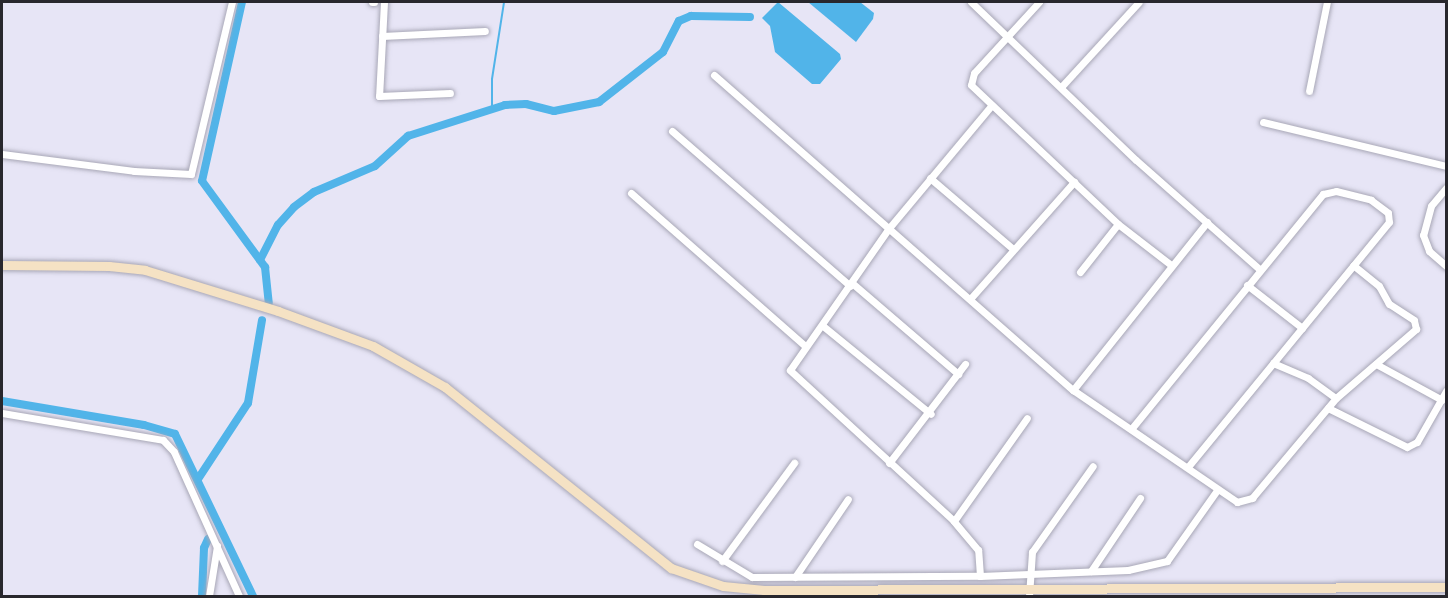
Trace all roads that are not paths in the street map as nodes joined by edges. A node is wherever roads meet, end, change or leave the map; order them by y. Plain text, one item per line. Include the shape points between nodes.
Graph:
1 (232, 2) edge
2 (384, 2) edge
3 (971, 2) edge
4 (1039, 2) edge
5 (1139, 2) edge
6 (1327, 2) edge
7 (485, 31) dead end
8 (382, 36) junction
9 (1007, 36) junction
10 (714, 75) dead end
11 (1061, 87) junction
12 (1309, 91) dead end
13 (450, 93) dead end
14 (992, 105) junction
15 (1263, 122) dead end
16 (672, 131) dead end
17 (2, 154) edge
18 (1446, 166) edge
19 (930, 178) junction
20 (1074, 182) junction
21 (1446, 188) edge
22 (630, 193) dead end
23 (1207, 222) junction
24 (1118, 224) junction
25 (889, 228) junction
26 (1013, 249) junction
27 (1171, 265) junction
28 (1353, 265) junction
29 (2, 266) edge
30 (1446, 266) edge
31 (1258, 269) junction
32 (1080, 272) dead end
33 (851, 285) junction
34 (1247, 285) junction
35 (970, 299) junction
36 (823, 326) junction
37 (1302, 328) junction
38 (805, 346) junction
39 (1273, 363) junction
40 (965, 364) dead end
41 (1376, 364) junction
42 (958, 374) junction
43 (1073, 390) junction
44 (1446, 391) edge
45 (1336, 398) junction
46 (1442, 400) junction
47 (1328, 408) junction
48 (2, 412) edge
49 (931, 414) junction
50 (1027, 418) dead end
51 (1132, 428) junction
52 (794, 463) dead end
53 (889, 463) junction
54 (1093, 466) dead end
55 (1188, 467) junction
56 (1217, 490) junction
57 (1140, 498) dead end
58 (848, 499) dead end
59 (954, 521) junction
60 (697, 544) dead end
61 (217, 546) junction
62 (722, 561) junction
63 (1091, 571) junction
64 (1028, 574) junction
65 (980, 576) junction
66 (795, 577) junction
67 (1446, 587) edge
68 (1028, 593) edge
69 (209, 597) edge
70 (239, 597) edge

1 - 17 street via 193,170 184,176
2 - 8 street
3 - 9 street
4 - 9 street
5 - 11 street
6 - 12 street
7 - 8 street
8 - 13 street via 379,96
9 - 11 street
9 - 14 street via 971,77 971,85
10 - 25 street
11 - 23 street
14 - 19 street
14 - 20 street
15 - 18 street
16 - 33 street
19 - 25 street
19 - 26 street
20 - 24 street
20 - 26 street
21 - 30 street via 1431,206 1423,235 1429,251
22 - 38 street
23 - 27 street
23 - 31 street
24 - 27 street
24 - 32 street
25 - 33 street
25 - 35 street
26 - 35 street
27 - 43 street
28 - 31 street via 1390,217 1366,198 1331,191 1323,194
28 - 37 street
28 - 41 street via 1379,286 1389,304 1416,324 1414,332
29 - 68 main road via 146,270 278,310 373,346 445,387 657,558 704,582 764,590
31 - 34 street
33 - 36 street
33 - 42 street
34 - 37 street
34 - 51 street
35 - 43 street
36 - 38 street
36 - 49 street
37 - 39 street
38 - 53 street via 792,362 790,374
39 - 45 street via 1308,378
39 - 55 street
40 - 42 street
41 - 45 street
41 - 46 street
42 - 49 street
43 - 51 street
44 - 46 street
45 - 47 street
46 - 47 street via 1417,442 1407,447
47 - 56 street via 1252,498 1240,503
48 - 61 street via 163,440 174,452
49 - 53 street
50 - 59 street
51 - 55 street
52 - 62 street
53 - 59 street
54 - 64 street via 1032,552
55 - 56 street
56 - 63 street via 1162,564
57 - 63 street
58 - 66 street
59 - 65 street via 978,550
60 - 62 street
61 - 69 street
61 - 70 street
62 - 66 street via 747,576
63 - 64 street
64 - 65 street
64 - 68 street
65 - 66 street
67 - 68 main road

